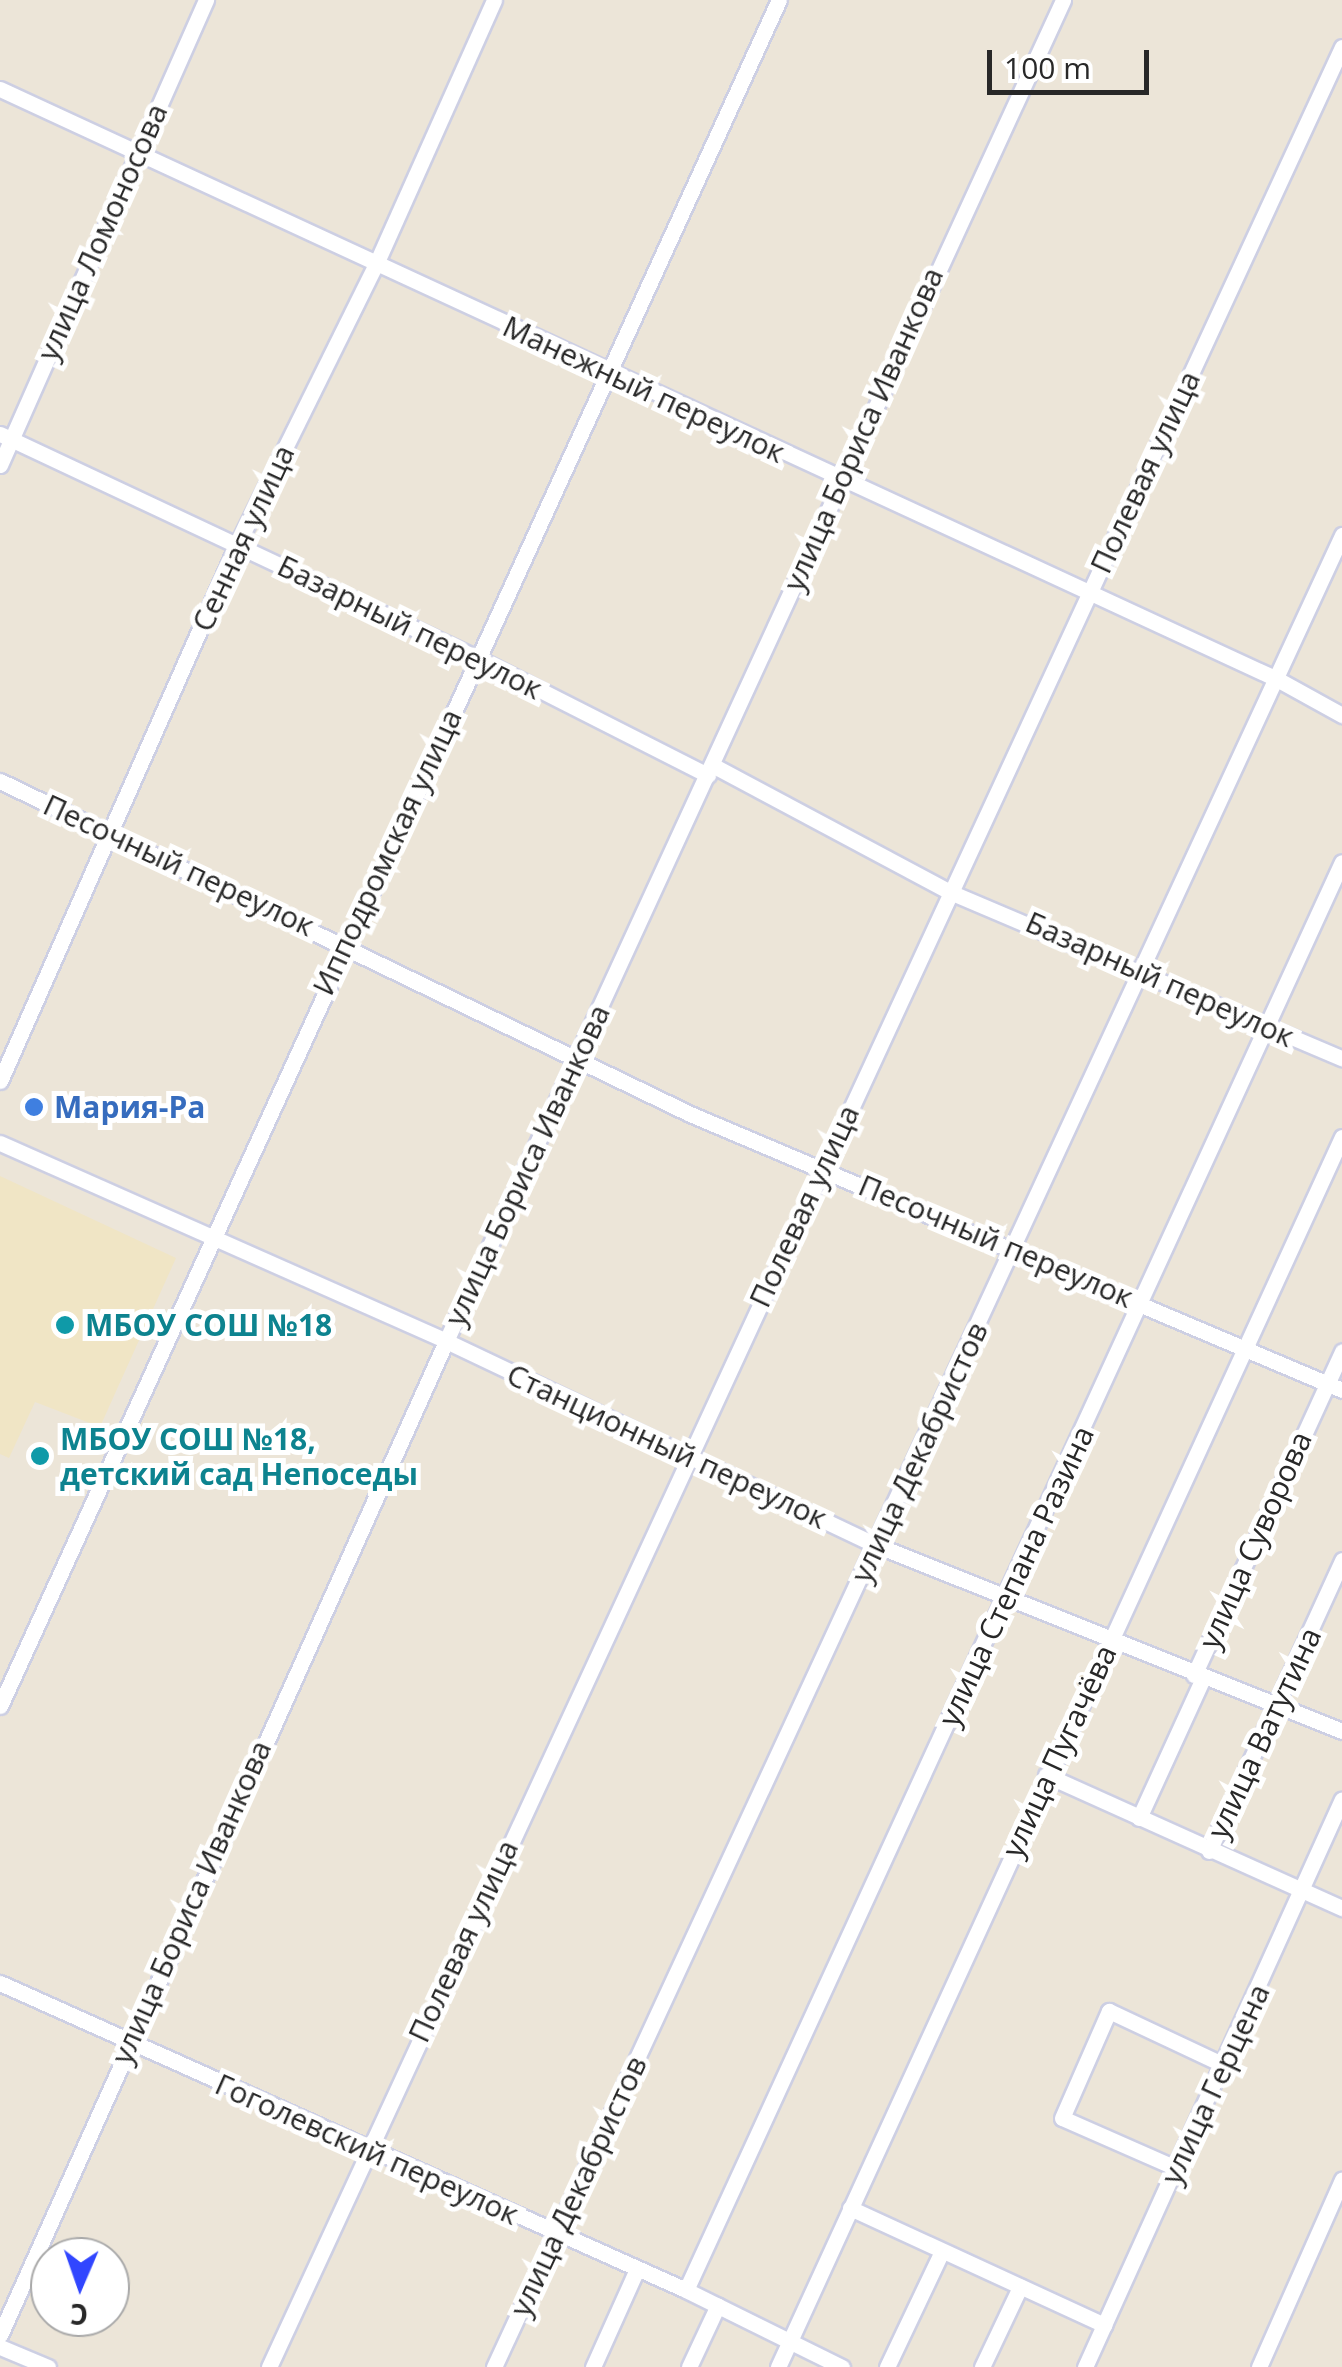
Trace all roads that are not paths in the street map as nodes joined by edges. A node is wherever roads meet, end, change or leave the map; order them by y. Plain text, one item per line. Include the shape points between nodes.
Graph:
1 (206, 0) edge
2 (494, 0) edge
3 (779, 0) edge
4 (1063, 0) edge
5 (1342, 47) edge
6 (0, 90) edge
7 (135, 156) junction
8 (376, 264) junction
9 (607, 373) junction
10 (6, 436) edge
11 (0, 466) edge
12 (842, 481) junction
13 (1342, 535) edge
14 (238, 543) junction
15 (1088, 594) junction
16 (477, 658) junction
17 (1275, 678) junction
18 (1342, 715) edge
19 (710, 770) junction
20 (0, 781) edge
21 (112, 833) junction
22 (1342, 862) edge
23 (950, 892) junction
24 (344, 942) junction
25 (1142, 973) junction
26 (1265, 1024) junction
27 (578, 1056) junction
28 (1342, 1058) edge
29 (0, 1081) edge
30 (1342, 1137) edge
31 (0, 1143) edge
32 (822, 1168) junction
33 (210, 1236) junction
34 (1015, 1248) junction
35 (1140, 1301) junction
36 (446, 1341) junction
37 (1249, 1348) junction
38 (1342, 1351) edge
39 (1334, 1387) edge
40 (688, 1455) junction
41 (876, 1545) junction
42 (1342, 1560) edge
43 (1006, 1600) junction
44 (1110, 1642) junction
45 (1199, 1676) junction
46 (0, 1706) edge
47 (1276, 1710) junction
48 (1342, 1731) edge
49 (1046, 1775) junction
50 (1342, 1799) edge
51 (1139, 1818) junction
52 (1210, 1852) junction
53 (1301, 1892) junction
54 (1342, 1908) edge
55 (0, 1983) edge
56 (128, 2041) junction
57 (1224, 2065) junction
58 (366, 2152) junction
59 (1176, 2168) junction
60 (1342, 2180) edge
61 (850, 2208) junction
62 (556, 2232) junction
63 (942, 2250) junction
64 (637, 2269) junction
65 (1020, 2286) junction
66 (686, 2290) junction
67 (718, 2306) junction
68 (1104, 2326) junction
69 (0, 2335) edge
70 (790, 2341) junction
71 (0, 2347) edge
72 (48, 2367) edge
73 (269, 2367) edge
74 (494, 2367) edge
75 (593, 2367) edge
76 (689, 2367) edge
77 (778, 2367) edge
78 (842, 2367) edge
79 (887, 2367) edge
80 (982, 2367) edge
81 (1085, 2367) edge
82 (1260, 2367) edge

1 - 7 street, улица Ломоносова
2 - 8 street, Сенная улица
3 - 9 street, Ипподромская улица
4 - 12 street, улица Бориса Иванкова via 932,273
5 - 15 street, Полевая улица
6 - 7 street, Манежный переулок
7 - 8 street, Манежный переулок
7 - 10 street, улица Ломоносова
8 - 9 street, Манежный переулок
8 - 14 street, Сенная улица
9 - 12 street, Манежный переулок
9 - 16 street, Ипподромская улица
10 - 11 street, улица Ломоносова
10 - 14 street, Базарный переулок
12 - 15 street, Манежный переулок
12 - 19 street, улица Бориса Иванкова
13 - 17 street, улица Декабристов
14 - 16 street, Базарный переулок
14 - 21 street, Сенная улица
15 - 17 street, Манежный переулок
15 - 23 street, Полевая улица
16 - 19 street, Базарный переулок
16 - 24 street, Ипподромская улица
17 - 18 street, Манежный переулок
17 - 25 street, улица Декабристов
19 - 23 street, Базарный переулок
19 - 27 street, улица Бориса Иванкова
20 - 21 street, Песочный переулок
21 - 24 street, Песочный переулок
21 - 29 street, Сенная улица
22 - 26 street, улица Степана Разина
23 - 25 street, Базарный переулок
23 - 32 street, Полевая улица
24 - 27 street, Песочный переулок
24 - 33 street, Ипподромская улица
25 - 26 street, Базарный переулок
25 - 34 street, улица Декабристов
26 - 28 street, Базарный переулок
26 - 35 street, улица Степана Разина
27 - 32 street, Песочный переулок via 690,1114
27 - 36 street, улица Бориса Иванкова
30 - 37 street, улица Пугачёва
31 - 33 street, Станционный переулок
32 - 34 street, Песочный переулок
32 - 40 street, Полевая улица
33 - 36 street, Станционный переулок
33 - 46 street, Ипподромская улица
34 - 35 street, Песочный переулок
34 - 41 street, улица Декабристов
35 - 37 street, Песочный переулок
35 - 43 street, улица Степана Разина
36 - 40 street, Станционный переулок
36 - 56 street, улица Бориса Иванкова
37 - 39 street, Песочный переулок
37 - 44 street, улица Пугачёва
38 - 39 street, улица Суворова
39 - 45 street, улица Суворова
40 - 41 street, Станционный переулок
40 - 58 street, Полевая улица
41 - 43 street, Станционный переулок
41 - 62 street, улица Декабристов
42 - 47 street, улица Ватутина
43 - 44 street, Станционный переулок
43 - 66 street, улица Степана Разина
44 - 45 street, Станционный переулок
44 - 49 street, улица Пугачёва
45 - 47 street, Станционный переулок
45 - 51 street, улица Суворова
47 - 48 street, Станционный переулок
47 - 52 street, улица Ватутина
49 - 51 street
49 - 61 street, улица Пугачёва
50 - 53 street, улица Герцена
51 - 52 street
52 - 53 street
53 - 54 street
53 - 57 street, улица Герцена
55 - 56 street, Гоголевский переулок
56 - 58 street, Гоголевский переулок
56 - 69 street, улица Бориса Иванкова
57 - 59 street, улица Герцена
57 - 59 street via 1109,2011 1062,2118
58 - 62 street, Гоголевский переулок
58 - 73 street, Полевая улица
59 - 68 street, улица Герцена
60 - 82 street
61 - 63 street
61 - 70 street, улица Пугачёва
62 - 64 street, Гоголевский переулок
62 - 74 street, улица Декабристов
63 - 65 street
63 - 79 street
64 - 66 street, Гоголевский переулок
64 - 75 street
65 - 68 street
65 - 80 street
66 - 67 street, Гоголевский переулок
67 - 70 street, Гоголевский переулок
67 - 76 street
68 - 81 street, улица Герцена
70 - 77 street, улица Пугачёва
70 - 78 street, Гоголевский переулок
71 - 72 street

